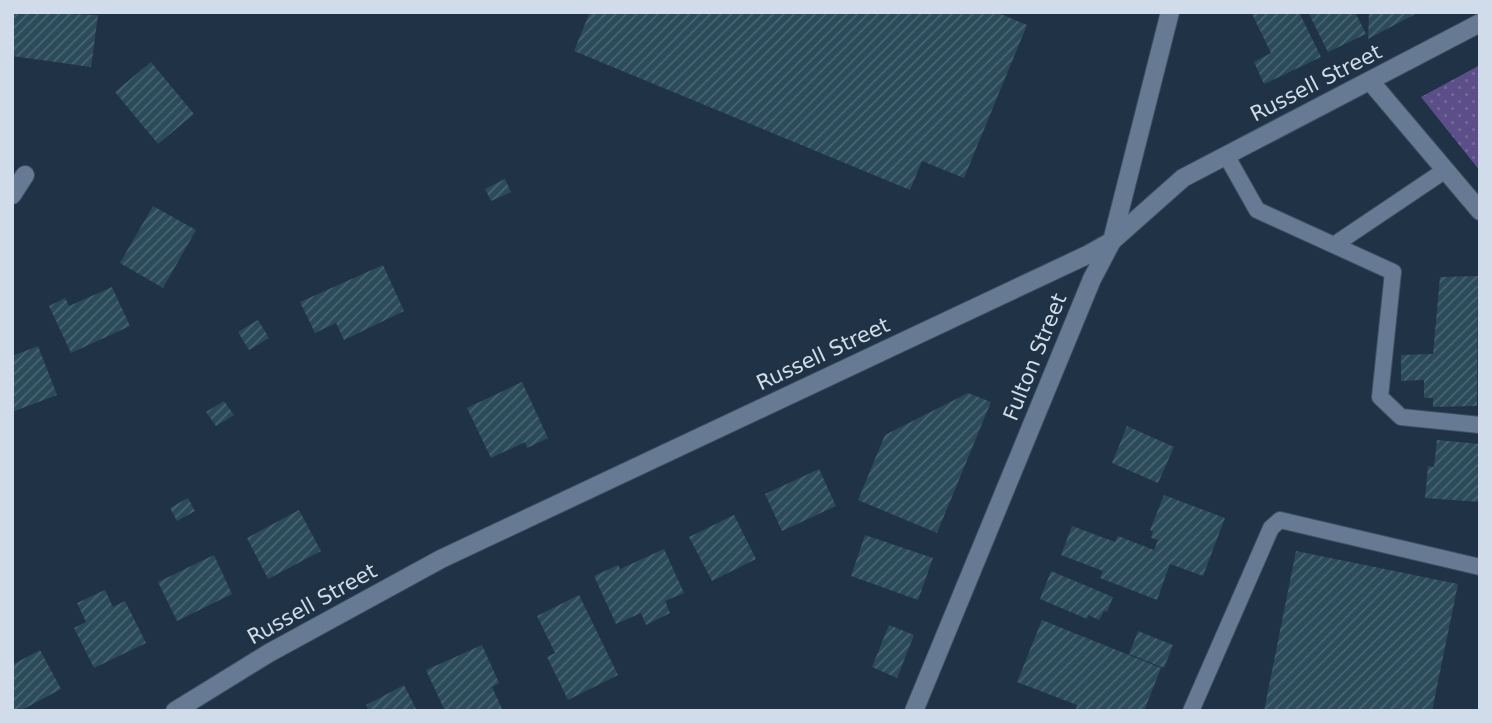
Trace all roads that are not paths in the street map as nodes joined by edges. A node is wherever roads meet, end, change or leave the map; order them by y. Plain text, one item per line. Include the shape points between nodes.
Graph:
1 (1170, 12) edge
2 (1480, 23) edge
3 (1370, 81) junction
4 (1226, 155) junction
5 (1444, 171) junction
6 (25, 175) dead end
7 (12, 195) edge
8 (1480, 211) edge
9 (1112, 241) junction
10 (1334, 245) junction
11 (1480, 425) edge
12 (1480, 567) edge
13 (175, 711) edge
14 (914, 711) edge
15 (1191, 711) edge

1 - 9 street, Fulton Street
2 - 3 street, Russell Street
3 - 4 street, Russell Street
3 - 5 street
4 - 9 street, Russell Street via 1183,178
4 - 10 lane via 1257,210
5 - 8 street
5 - 10 lane
6 - 7 street
9 - 13 street, Russell Street via 441,559 269,653
9 - 14 street, Fulton Street
10 - 11 lane via 1393,272 1380,397 1401,417
12 - 15 lane via 1280,520 1271,528

